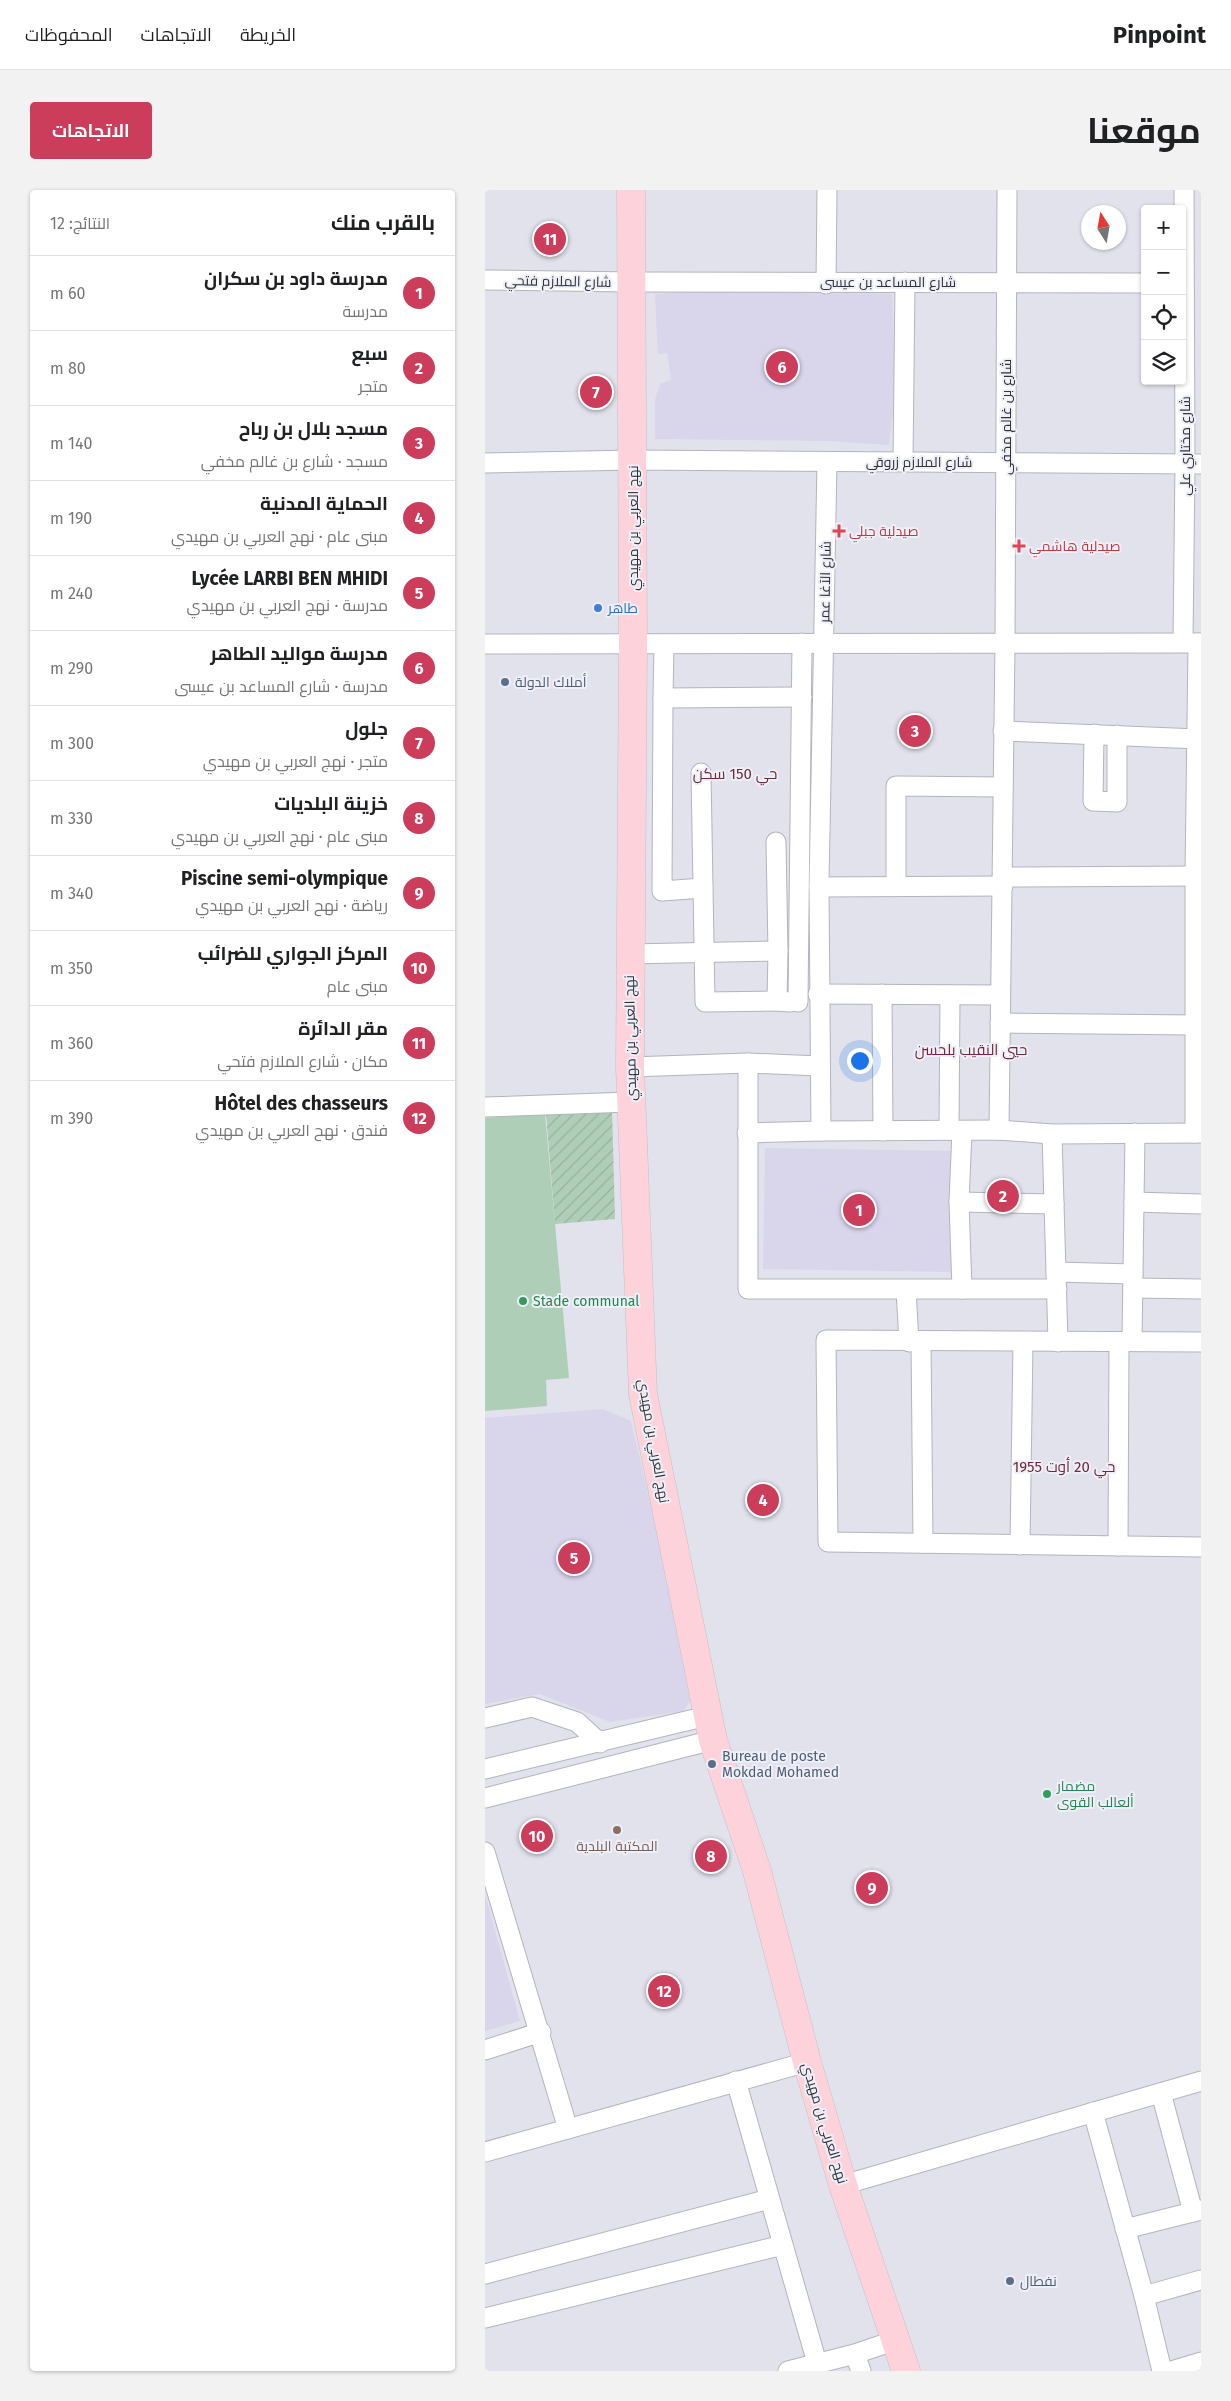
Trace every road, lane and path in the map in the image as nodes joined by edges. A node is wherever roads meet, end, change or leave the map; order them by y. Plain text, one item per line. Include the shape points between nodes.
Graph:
1 (631, 190) edge
2 (827, 190) edge
3 (1007, 190) edge
4 (1184, 190) edge
5 (485, 280) edge
6 (632, 282) junction
7 (905, 282) junction
8 (1007, 282) junction
9 (826, 283) junction
10 (1141, 283) edge
11 (1189, 283) edge
12 (635, 460) junction
13 (827, 462) junction
14 (903, 462) junction
15 (485, 463) edge
16 (1006, 463) junction
17 (1193, 464) edge
18 (824, 643) junction
19 (1005, 643) junction
20 (1194, 643) edge
21 (485, 644) edge
22 (665, 644) junction
23 (803, 644) junction
24 (633, 645) junction
25 (802, 697) junction
26 (663, 698) junction
27 (1003, 731) junction
28 (1094, 734) junction
29 (1117, 735) junction
30 (1198, 739) junction
31 (701, 773) dead end
32 (1002, 787) junction
33 (776, 842) dead end
34 (1198, 876) edge
35 (1003, 882) junction
36 (896, 886) junction
37 (819, 887) junction
38 (703, 888) junction
39 (778, 951) junction
40 (703, 952) junction
41 (629, 954) junction
42 (882, 994) junction
43 (950, 995) junction
44 (1000, 995) junction
45 (777, 1001) junction
46 (819, 1001) junction
47 (798, 1002) junction
48 (1000, 1023) junction
49 (1194, 1025) junction
50 (748, 1063) junction
51 (819, 1066) junction
52 (630, 1067) junction
53 (631, 1102) junction
54 (485, 1107) edge
55 (956, 1130) junction
56 (999, 1130) junction
57 (821, 1131) junction
58 (883, 1131) junction
59 (1135, 1133) junction
60 (1198, 1133) edge
61 (747, 1134) junction
62 (1052, 1134) junction
63 (959, 1202) junction
64 (1134, 1202) junction
65 (1054, 1204) junction
66 (1201, 1204) edge
67 (1057, 1281) junction
68 (1133, 1281) junction
69 (962, 1289) junction
70 (1201, 1289) edge
71 (906, 1290) junction
72 (915, 1341) junction
73 (1126, 1341) junction
74 (1023, 1342) junction
75 (1058, 1342) junction
76 (1201, 1342) edge
77 (923, 1543) junction
78 (1020, 1545) junction
79 (1118, 1546) junction
80 (1201, 1547) edge
81 (485, 1718) edge
82 (710, 1728) junction
83 (600, 1743) junction
84 (485, 1769) edge
85 (485, 1798) edge
86 (485, 1852) edge
87 (757, 1870) joint
88 (541, 2032) junction
89 (485, 2050) edge
90 (807, 2062) junction
91 (736, 2081) junction
92 (1201, 2081) edge
93 (1161, 2093) junction
94 (1093, 2112) junction
95 (568, 2129) junction
96 (485, 2152) edge
97 (843, 2185) junction
98 (769, 2200) junction
99 (1197, 2211) edge
100 (1125, 2229) junction
101 (783, 2245) junction
102 (485, 2274) edge
103 (1201, 2280) edge
104 (1144, 2296) junction
105 (485, 2318) edge
106 (896, 2340) junction
107 (858, 2362) edge
108 (1201, 2362) edge
109 (817, 2364) junction
110 (788, 2371) edge
111 (906, 2371) edge
112 (1162, 2371) edge
113 (1171, 2371) edge

1 - 6 main road, نهج العربي بن مهيدي
2 - 9 street
3 - 8 street, شارع بن غالم مخفي
4 - 11 street, شارع مختاري علي
5 - 6 street, شارع الملازم فتحي
6 - 9 street, شارع المساعد بن عيسى
6 - 12 main road, نهج العربي بن مهيدي
7 - 8 street, شارع المساعد بن عيسى
7 - 9 street, شارع المساعد بن عيسى
7 - 14 street
8 - 10 street, شارع المساعد بن عيسى
8 - 16 street, شارع بن غالم مخفي
11 - 17 street, شارع مختاري علي
12 - 13 street, شارع الملازم زروقي
12 - 15 street, شارع الملازم زروقي
12 - 24 main road, نهج العربي بن مهيدي
13 - 14 street, شارع الملازم زروقي
13 - 18 street, شارع الآغا عمر
14 - 16 street, شارع الملازم زروقي
16 - 17 street, شارع الملازم زروقي
16 - 19 street, شارع بن غالم مخفي
17 - 20 street, شارع مختاري علي
18 - 19 street
18 - 23 street
18 - 37 street, شارع الآغا عمر
19 - 20 street
19 - 27 street, شارع بن غالم مخفي
20 - 30 street, شارع مختاري علي
21 - 24 street
22 - 23 street
22 - 24 street
22 - 26 street
23 - 25 street
24 - 41 main road, نهج العربي بن مهيدي
25 - 26 street
25 - 47 street
26 - 38 street via 662,890
27 - 28 street
27 - 32 street, شارع بن غالم مخفي
28 - 29 street
28 - 29 street via 1093,801 1117,802
29 - 30 street
30 - 34 street, شارع مختاري علي
31 - 38 street
32 - 35 street, شارع بن غالم مخفي
32 - 36 street via 896,786
33 - 39 street
34 - 35 street
34 - 49 street, شارع مختاري علي
35 - 36 street
35 - 44 street, شارع بن غالم مخفي
36 - 37 street
37 - 46 street, شارع الآغا عمر
38 - 40 street
39 - 40 street
39 - 45 street
40 - 41 street
40 - 45 street via 705,1002
41 - 52 main road, نهج العربي بن مهيدي
42 - 43 street
42 - 46 street
42 - 58 street
43 - 44 street
43 - 55 street
44 - 48 street, شارع بن غالم مخفي
45 - 47 street
46 - 47 street
46 - 51 street, شارع الآغا عمر
48 - 49 street
48 - 56 street, شارع بن غالم مخفي
49 - 60 street, شارع مختاري علي
50 - 51 street
50 - 52 street
50 - 61 street
51 - 57 street, شارع الآغا عمر
52 - 53 main road, نهج العربي بن مهيدي
53 - 54 street
53 - 82 main road, نهج العربي بن مهيدي via 643,1394
55 - 56 street
55 - 58 street
55 - 63 street
56 - 62 street
57 - 58 street
57 - 61 street
59 - 60 street
59 - 62 street
59 - 64 street
61 - 71 street via 748,1289
62 - 65 street
63 - 65 street
63 - 69 street
64 - 66 street
64 - 68 street
65 - 67 street
67 - 68 street
67 - 69 street
67 - 75 street
68 - 70 street
68 - 73 street
69 - 71 street
71 - 72 street
72 - 74 street
72 - 77 street
72 - 77 street via 826,1340 829,1542
73 - 75 street
73 - 76 street
73 - 79 street
74 - 75 street
74 - 78 street
77 - 78 street
78 - 79 street
79 - 80 street
81 - 83 street via 532,1707 577,1722
82 - 83 street
82 - 85 street
82 - 87 main road, نهج العربي بن مهيدي
83 - 84 street
86 - 88 street
87 - 90 main road, نهح العربي بن مهيدي
88 - 89 street
88 - 95 street
90 - 91 street
90 - 97 main road, نهح العربي بن مهيدي
91 - 95 street
91 - 98 street
92 - 93 street
93 - 94 street
93 - 99 street
94 - 97 street
94 - 100 street
95 - 96 street
97 - 106 main road, نهح العربي بن مهيدي
98 - 101 street
98 - 102 street
99 - 100 street
100 - 104 street
101 - 105 street
101 - 109 street
103 - 104 street
104 - 112 street
106 - 107 street
106 - 111 main road, نهح العربي بن مهيدي
107 - 109 street
108 - 113 street
109 - 110 street

